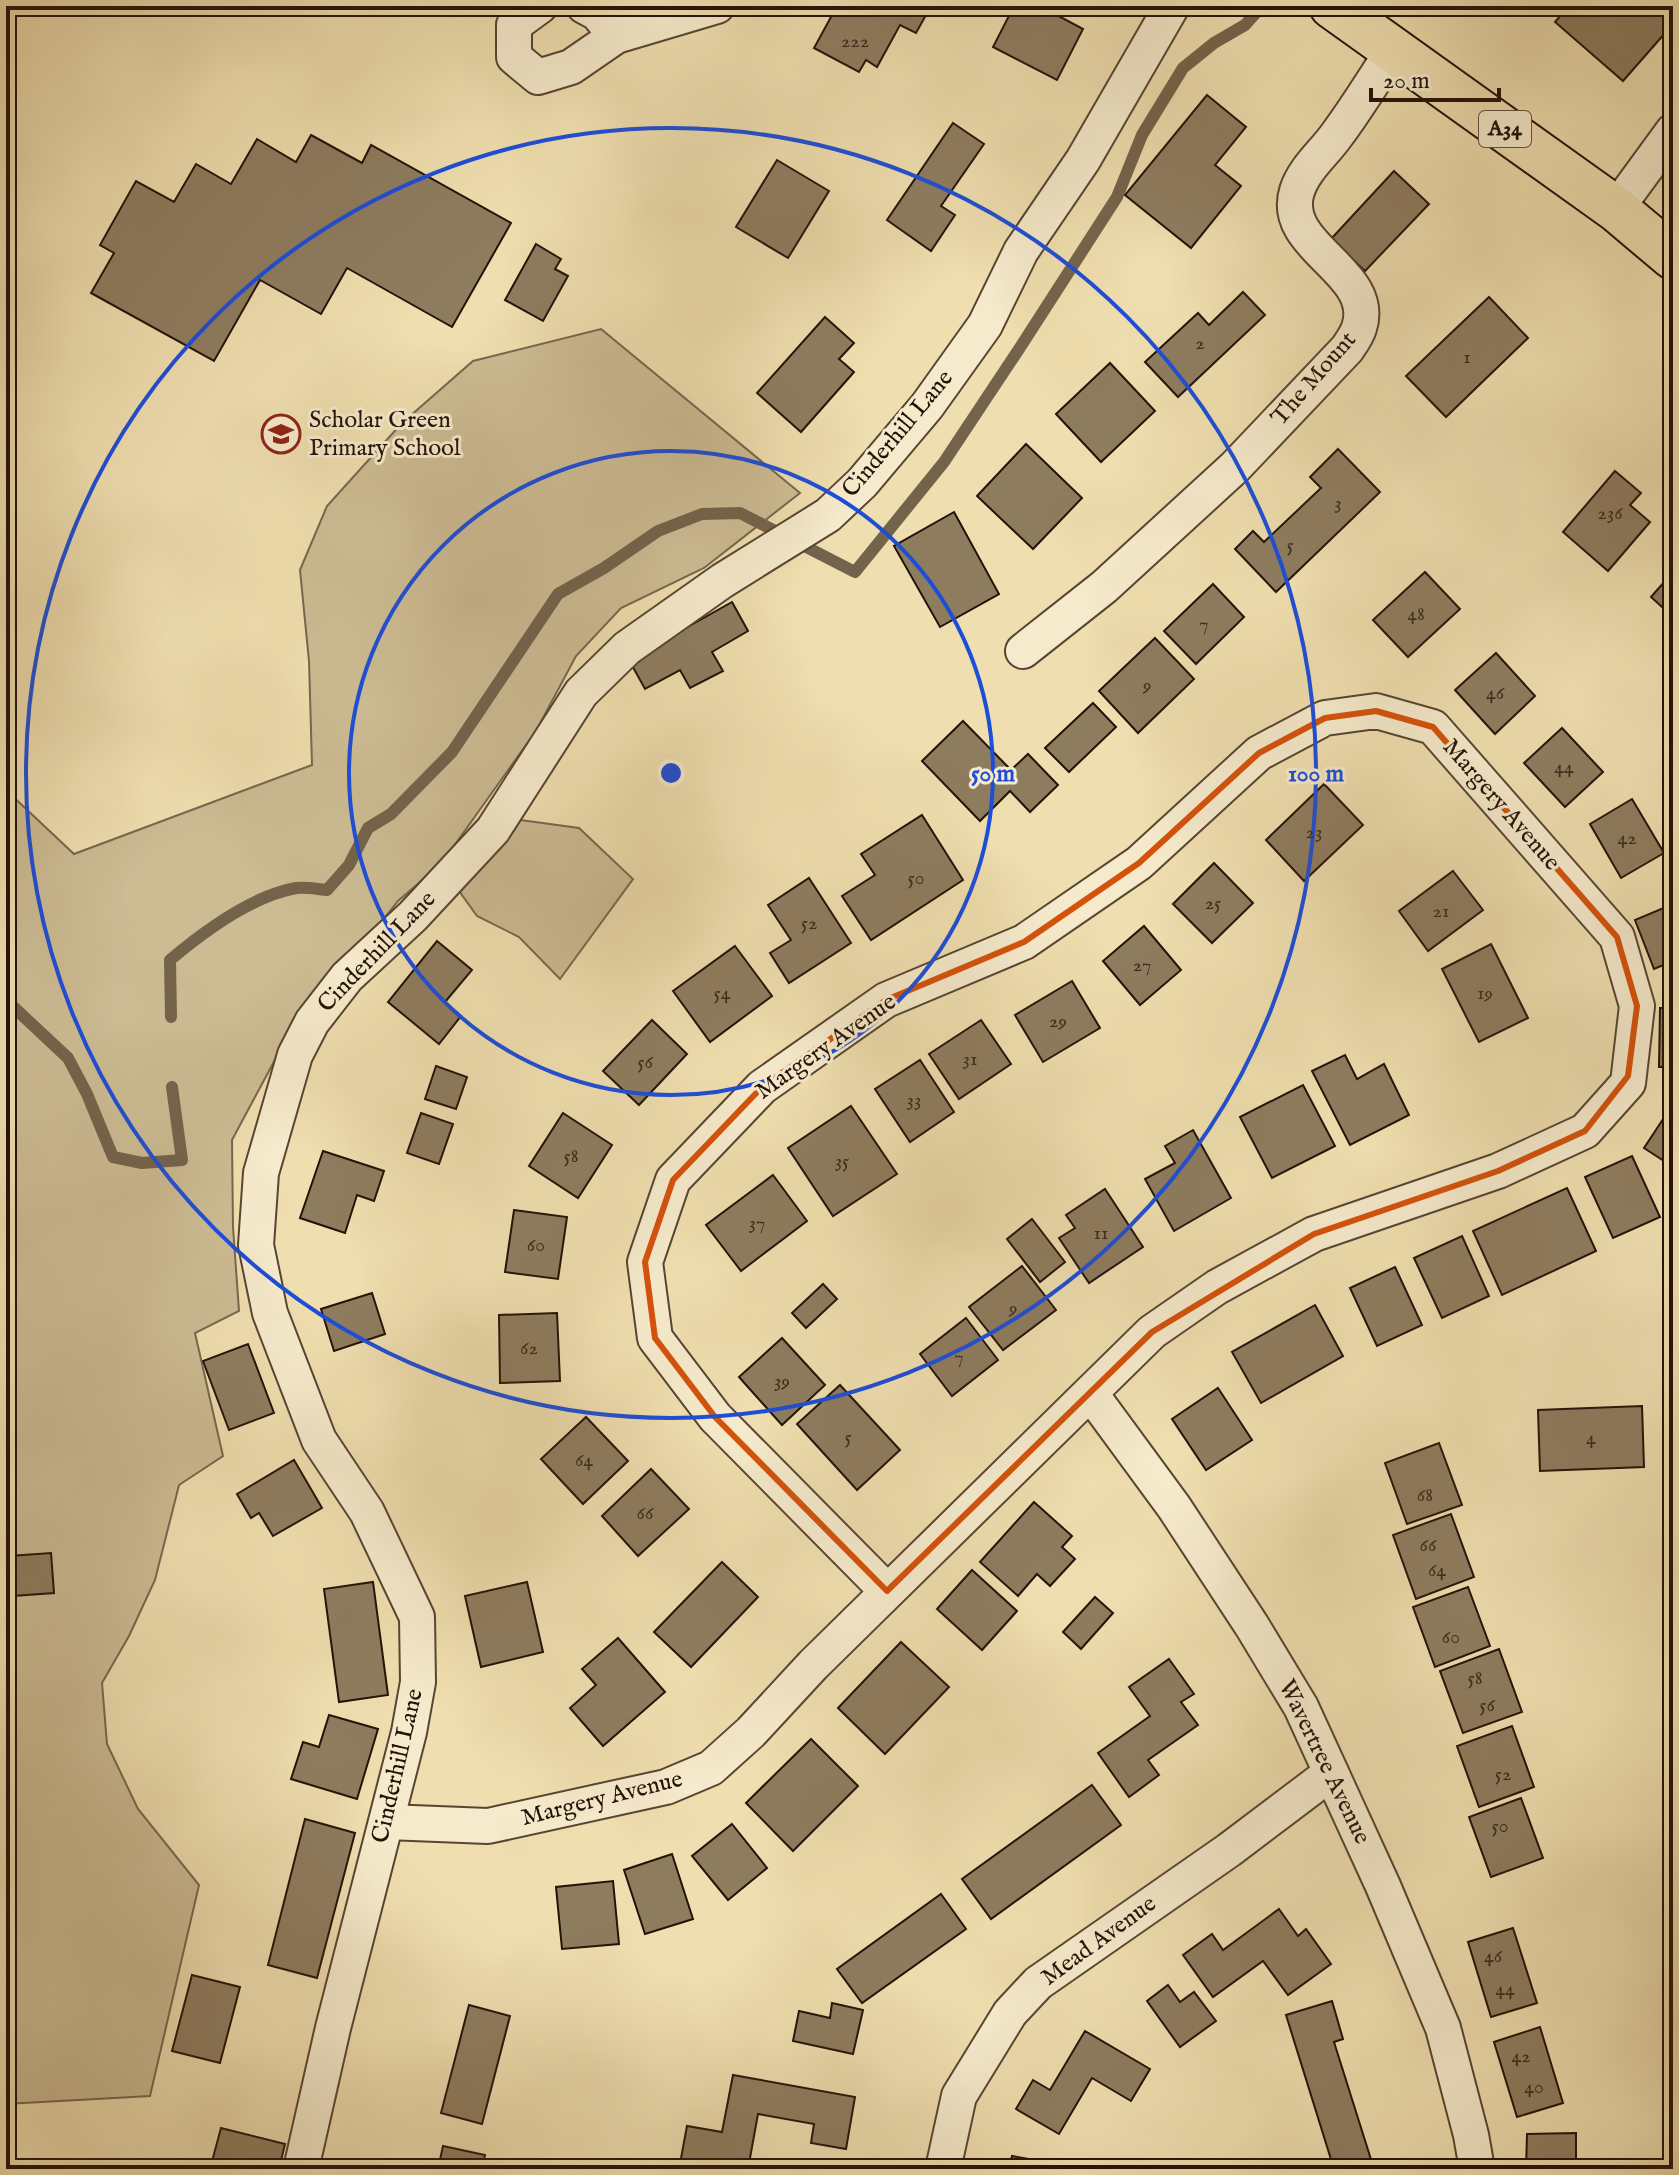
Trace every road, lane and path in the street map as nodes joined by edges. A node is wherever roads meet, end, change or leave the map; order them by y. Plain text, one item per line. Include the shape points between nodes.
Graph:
1 (540, 6) edge
2 (584, 6) edge
3 (717, 6) edge
4 (1172, 6) edge
5 (1332, 6) edge
6 (616, 36) junction
7 (1394, 49) junction
8 (1673, 131) edge
9 (1616, 209) junction
10 (1673, 257) edge
11 (1023, 651) dead end
12 (1091, 1394) junction
13 (887, 1591) junction
14 (1331, 1773) junction
15 (387, 1822) junction
16 (301, 2169) edge
17 (943, 2169) edge
18 (1477, 2169) edge

1 - 6 street via 514,25 514,57 538,77 571,67
2 - 6 street
3 - 6 street
4 - 15 street, Cinderhill Lane via 1083,160 1021,251 985,325 872,472 828,515 627,648 581,693 493,830 347,977 312,1022 295,1055 261,1173 256,1245 270,1313 319,1440 367,1512 417,1617 418,1682
5 - 7 highway, A34
7 - 9 highway, A34
7 - 11 street, The Mount via 1297,192 1295,212 1304,232 1350,283 1361,304 1360,328 1347,349 1235,467 1104,587
8 - 9 street
9 - 10 highway, A34
12 - 13 street, Margery Avenue
12 - 13 street, Margery Avenue via 1152,1332 1217,1287 1314,1234 1498,1171 1585,1131 1628,1083 1637,1006 1617,937 1433,727 1376,711 1325,718 1259,753 1139,863 1024,942 886,1000 762,1087 673,1180 645,1262 655,1338 715,1417
12 - 14 street, Wavertree Avenue via 1252,1626 1301,1707
13 - 15 street, Margery Avenue via 711,1768 666,1787 488,1826
14 - 17 street, Mead Avenue via 1029,1993 1010,2013 959,2096
14 - 18 street, Wavertree Avenue via 1443,2028
15 - 16 street, Cinderhill Lane

